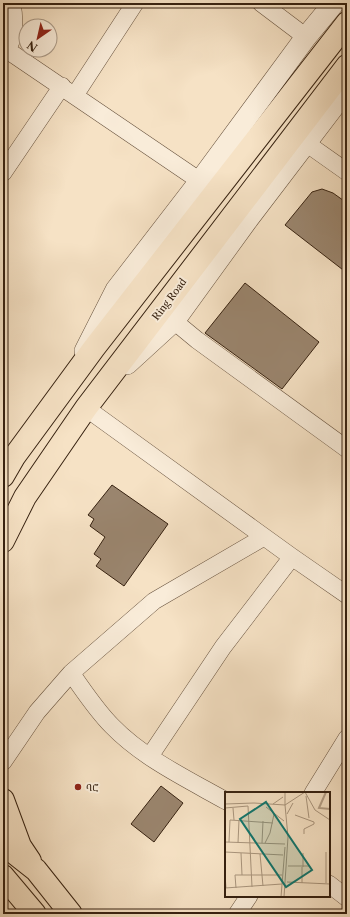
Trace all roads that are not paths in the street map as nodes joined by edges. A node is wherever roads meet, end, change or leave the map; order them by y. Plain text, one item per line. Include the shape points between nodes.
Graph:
1 (12, 3) edge
2 (134, 3) edge
3 (261, 3) edge
4 (334, 3) edge
5 (347, 24) edge
6 (306, 37) junction
7 (5, 53) edge
8 (347, 66) edge
9 (347, 89) edge
10 (68, 90) junction
11 (306, 143) junction
12 (3, 172) edge
13 (347, 172) edge
14 (200, 181) junction
15 (174, 321) junction
16 (74, 374) junction
17 (105, 382) junction
18 (86, 408) junction
19 (347, 450) edge
20 (3, 476) edge
21 (264, 537) junction
22 (3, 541) edge
23 (292, 557) junction
24 (347, 595) edge
25 (71, 673) junction
26 (347, 738) edge
27 (150, 756) junction
28 (3, 762) edge
29 (314, 792) edge
30 (3, 800) edge
31 (225, 800) edge
32 (3, 844) edge
33 (36, 870) junction
34 (3, 876) edge
35 (330, 885) edge
36 (10, 889) edge
37 (248, 897) edge
38 (347, 898) edge
39 (35, 914) edge
40 (71, 914) edge
41 (237, 914) edge

1 - 7 street via 15,18 13,36
2 - 10 street
3 - 6 street
4 - 6 street
5 - 16 highway
6 - 14 street
7 - 10 street
8 - 17 highway, Ring Road
9 - 11 street
10 - 12 street
10 - 14 street
11 - 13 street
11 - 15 street
14 - 16 street via 116,290
15 - 17 street
15 - 19 street
16 - 20 highway
17 - 18 highway, Ring Road
18 - 21 street
18 - 22 highway, Ring Road via 25,497
21 - 23 street
21 - 25 street via 154,601
23 - 24 street
23 - 27 street via 223,648
25 - 27 street via 112,727
25 - 28 street via 37,712
26 - 29 street
27 - 31 street
30 - 33 highway via 20,846
32 - 33 highway
33 - 40 highway
34 - 36 highway
35 - 38 street
36 - 39 highway
37 - 41 street

